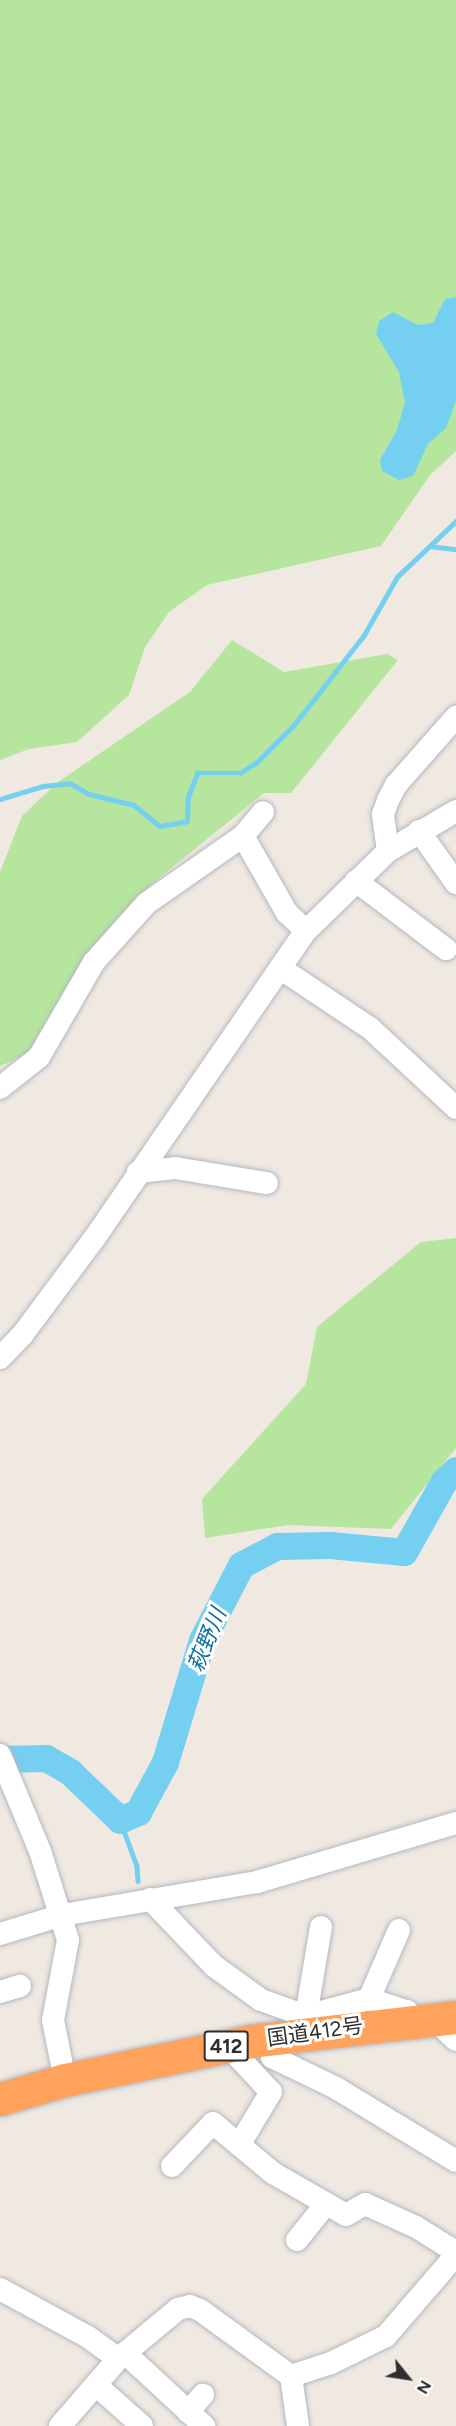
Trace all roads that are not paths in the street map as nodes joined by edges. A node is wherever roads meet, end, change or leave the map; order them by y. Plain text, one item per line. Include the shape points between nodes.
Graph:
1 (456, 717) edge
2 (456, 811) edge
3 (263, 812) dead end
4 (419, 831) junction
5 (243, 836) junction
6 (388, 851) junction
7 (356, 881) junction
8 (456, 883) edge
9 (306, 931) junction
10 (446, 949) dead end
11 (280, 968) junction
12 (0, 1088) edge
13 (456, 1108) edge
14 (138, 1172) junction
15 (267, 1183) dead end
16 (0, 1358) edge
17 (0, 1755) edge
18 (456, 1823) edge
19 (150, 1899) junction
20 (62, 1915) junction
21 (321, 1927) dead end
22 (399, 1930) dead end
23 (0, 1934) edge
24 (30, 1989) edge
25 (369, 1999) junction
26 (309, 2023) junction
27 (439, 2024) edge
28 (267, 2038) junction
29 (227, 2046) junction
30 (65, 2080) junction
31 (0, 2105) edge
32 (239, 2145) junction
33 (456, 2161) edge
34 (172, 2166) dead end
35 (326, 2204) junction
36 (297, 2241) dead end
37 (456, 2253) edge
38 (0, 2289) edge
39 (122, 2356) junction
40 (291, 2376) junction
41 (98, 2386) junction
42 (203, 2395) dead end
43 (196, 2419) edge
44 (60, 2426) edge
45 (142, 2426) edge
46 (298, 2426) edge

1 - 6 street via 396,785 388,800 383,814
2 - 4 street
3 - 5 street
4 - 6 street
4 - 8 street
5 - 9 street via 286,913
5 - 12 street via 147,903 93,962 39,1057
6 - 7 street
7 - 9 street
7 - 10 street
9 - 11 street
11 - 13 street via 371,1029
11 - 14 street
14 - 15 street via 175,1168
14 - 16 street via 96,1236
17 - 20 street
18 - 19 street via 257,1882
19 - 20 street
19 - 26 street via 213,1966 261,2000
20 - 23 street
20 - 24 street via 67,1956
21 - 26 street
22 - 25 street
24 - 30 street via 53,2020
25 - 26 street
25 - 27 street
26 - 27 highway, 国道412号 / 412
26 - 28 highway, 国道412号 / 412
28 - 29 highway, 国道412号 / 412
28 - 33 street via 272,2057 336,2088
29 - 30 highway, 国道412号 / 412
29 - 32 street via 272,2092
30 - 31 highway, 国道412号 / 412
32 - 34 street via 210,2119
32 - 35 street via 273,2173
35 - 36 street
35 - 37 street via 346,2215 365,2204 416,2227
37 - 40 street via 386,2336 331,2363
38 - 39 street
39 - 40 street via 178,2309 190,2306
39 - 41 street
39 - 43 street
40 - 46 street
41 - 44 street
41 - 45 street
42 - 43 street

